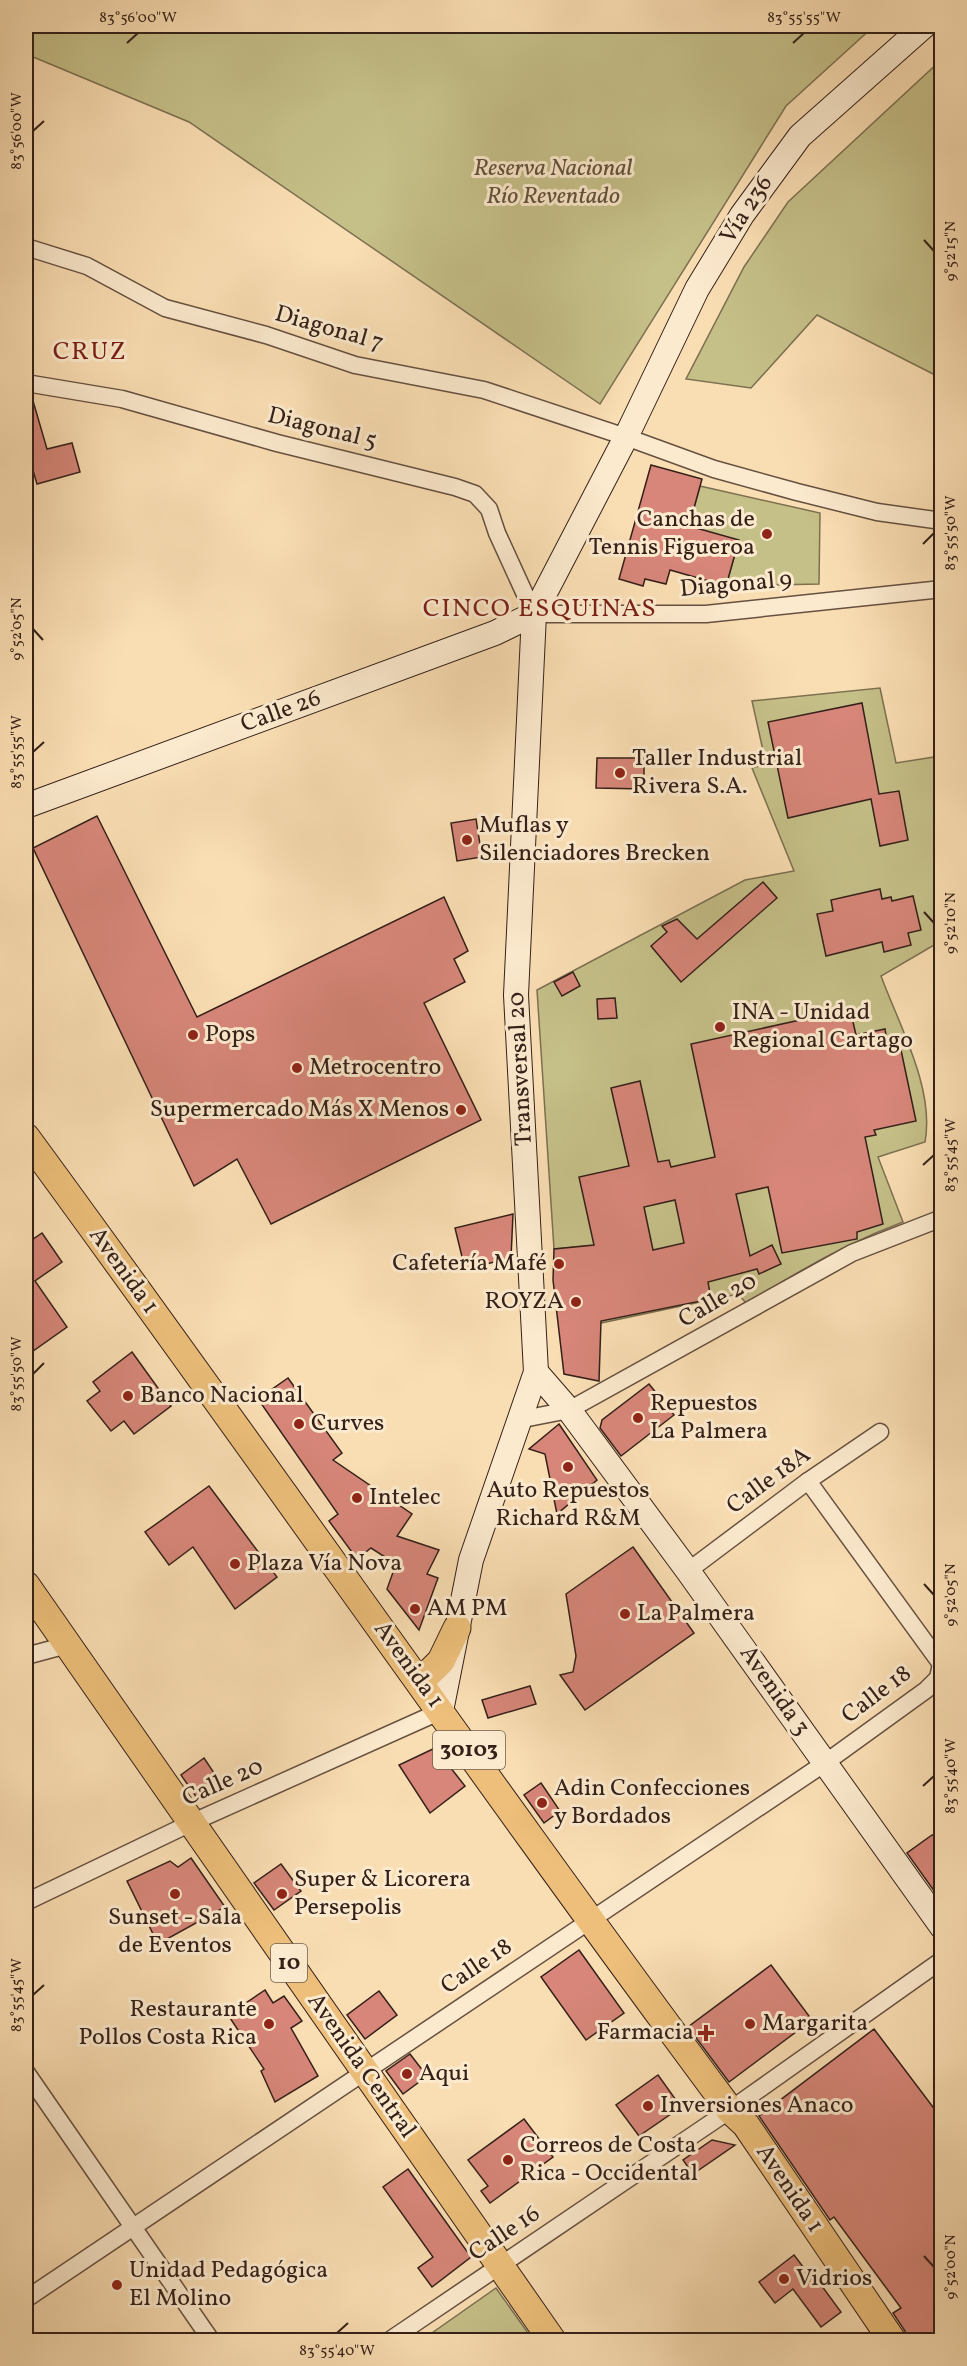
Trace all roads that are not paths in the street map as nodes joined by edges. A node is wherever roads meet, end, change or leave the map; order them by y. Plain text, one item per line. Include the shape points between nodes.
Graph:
1 (924, 26) edge
2 (26, 247) edge
3 (26, 383) edge
4 (626, 437) junction
5 (942, 521) edge
6 (942, 588) edge
7 (534, 614) junction
8 (26, 806) edge
9 (26, 1137) edge
10 (942, 1218) edge
11 (536, 1372) junction
12 (569, 1410) junction
13 (518, 1420) junction
14 (880, 1432) dead end
15 (808, 1481) junction
16 (688, 1571) junction
17 (26, 1585) edge
18 (457, 1628) junction
19 (67, 1645) junction
20 (26, 1656) edge
21 (941, 1664) edge
22 (420, 1682) junction
23 (441, 1711) junction
24 (825, 1763) junction
25 (191, 1823) junction
26 (26, 1902) edge
27 (589, 1921) junction
28 (942, 1927) edge
29 (942, 1960) edge
30 (364, 2071) junction
31 (26, 2072) edge
32 (730, 2110) junction
33 (133, 2227) junction
34 (501, 2266) junction
35 (26, 2299) edge
36 (211, 2340) edge
37 (390, 2340) edge
38 (552, 2340) edge
39 (891, 2340) edge

1 - 4 street, Vía 236 via 800,136 775,167 697,289
2 - 4 street, Diagonal 7 via 87,266 165,309 266,335 355,364 484,390
3 - 7 street, Diagonal 5 via 122,399 475,494 489,509
4 - 5 street, Diagonal 7 via 714,470 796,492 877,512
4 - 7 street, Transversal 20
6 - 7 street, Diagonal 9 via 706,614
7 - 8 street, Calle 26 via 495,633
7 - 11 street, Transversal 20 via 516,995
9 - 22 main road, Avenida 1 / 30103
10 - 12 street, Calle 20 via 852,1254
11 - 12 street, Avenida 3
11 - 13 street, Transversal 20
12 - 13 street, Calle 20
12 - 16 street, Avenida 3
13 - 18 street, Transversal 20 via 471,1560
14 - 15 street, Calle 18A
15 - 16 street, Calle 18A
15 - 21 street
16 - 24 street, Avenida 3
17 - 19 main road, Avenida Central / 10
18 - 22 main road via 441,1661
18 - 23 street, Transversal 20
19 - 20 street
19 - 25 main road, Avenida Central / 10
21 - 24 street, Calle 18 via 938,1678 926,1690
22 - 23 main road, Avenida 1 / 30103
23 - 25 street, Calle 20
23 - 27 main road, Avenida 1 / 30103
24 - 27 street, Calle 18
24 - 28 street, Avenida 3
25 - 26 street, Calle 20
25 - 30 main road, Avenida Central / 10
27 - 30 street, Calle 18
27 - 32 main road, Avenida 1 / 30103
29 - 32 street, Calle 16
30 - 33 street, Calle 18
30 - 34 main road, Avenida Central / 10
31 - 33 street
32 - 34 street, Calle 16
32 - 39 main road, Avenida 1 / 30103 via 746,2125
33 - 35 street, Calle 18
33 - 36 street
34 - 37 street, Calle 16
34 - 38 main road, Avenida Central / 10

